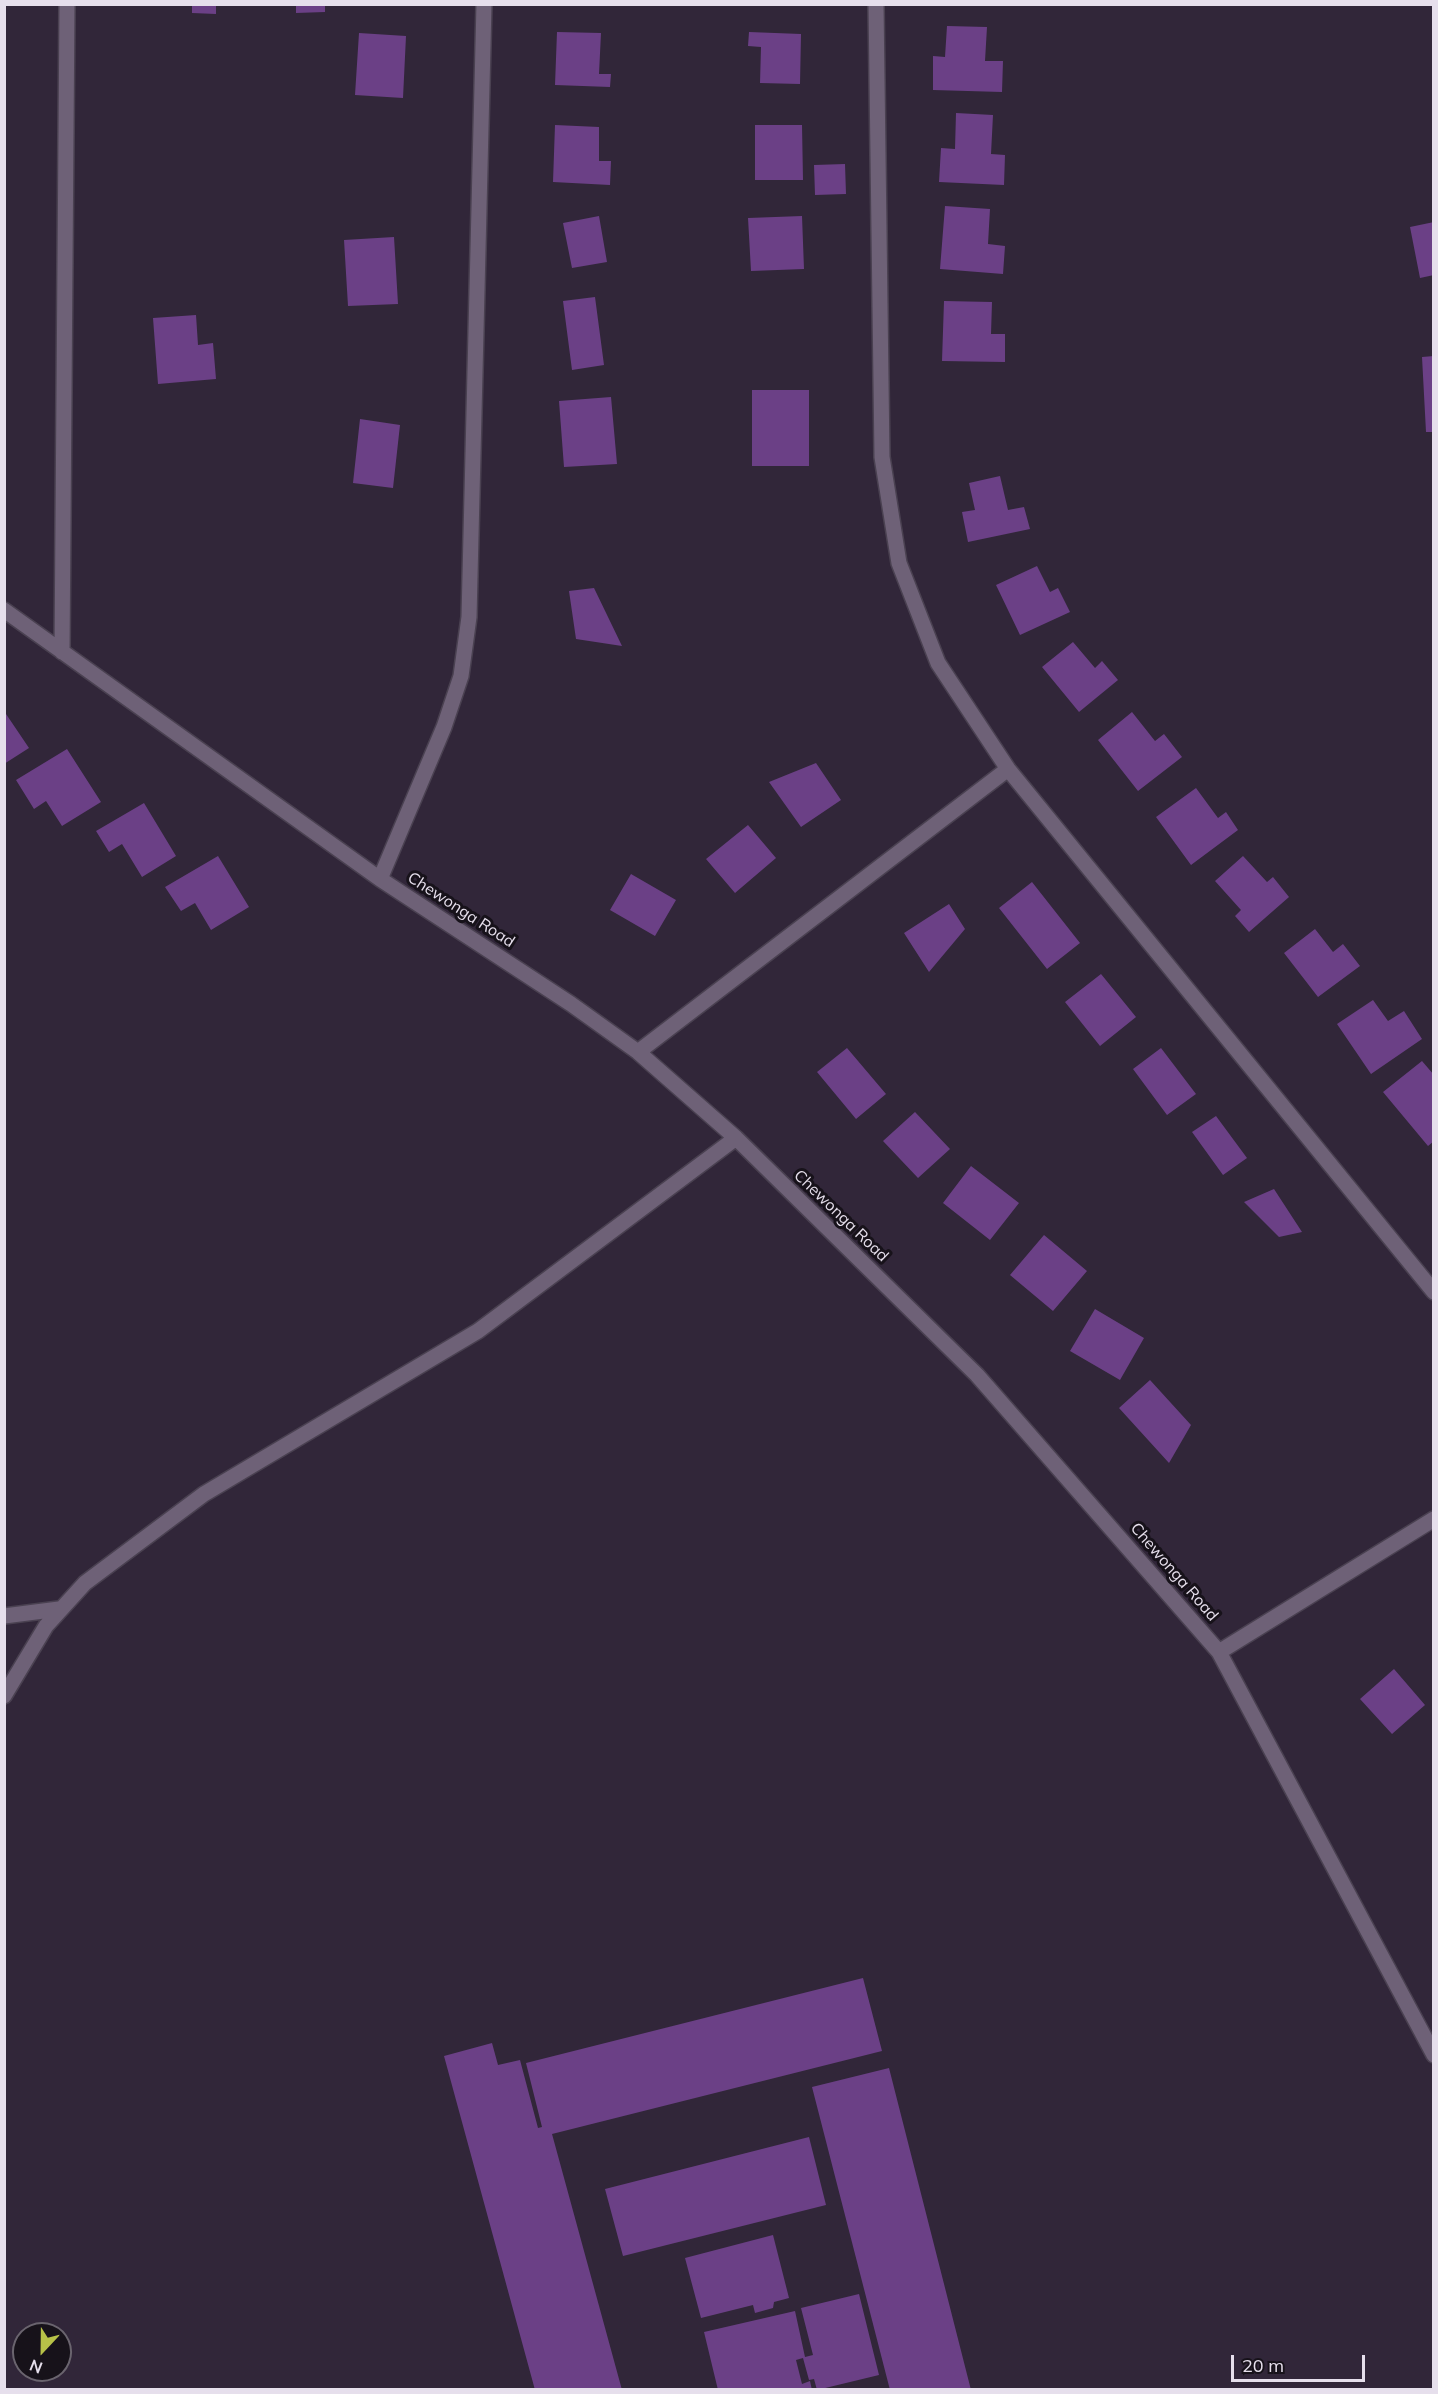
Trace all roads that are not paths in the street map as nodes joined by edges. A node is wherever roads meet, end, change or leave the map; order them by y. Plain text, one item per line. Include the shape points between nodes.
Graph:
1 (67, 4) edge
2 (484, 4) edge
3 (876, 4) edge
4 (4, 610) edge
5 (62, 652) junction
6 (1008, 769) junction
7 (380, 879) junction
8 (638, 1052) junction
9 (736, 1138) junction
10 (1434, 1292) edge
11 (1434, 1519) edge
12 (59, 1609) junction
13 (4, 1616) edge
14 (1219, 1652) junction
15 (4, 1696) edge
16 (1434, 2055) edge

1 - 5 street
2 - 7 street via 469,617 461,676 444,727
3 - 6 street via 882,457 899,562 938,663
4 - 5 street, Chewonga Road
5 - 7 street, Chewonga Road
6 - 8 street
6 - 10 street
7 - 8 street, Chewonga Road
8 - 9 street, Chewonga Road
9 - 12 street via 478,1331 204,1494 85,1583
9 - 14 street, Chewonga Road via 977,1375
11 - 14 street
12 - 13 street
12 - 15 street
14 - 16 street, Chewonga Road

